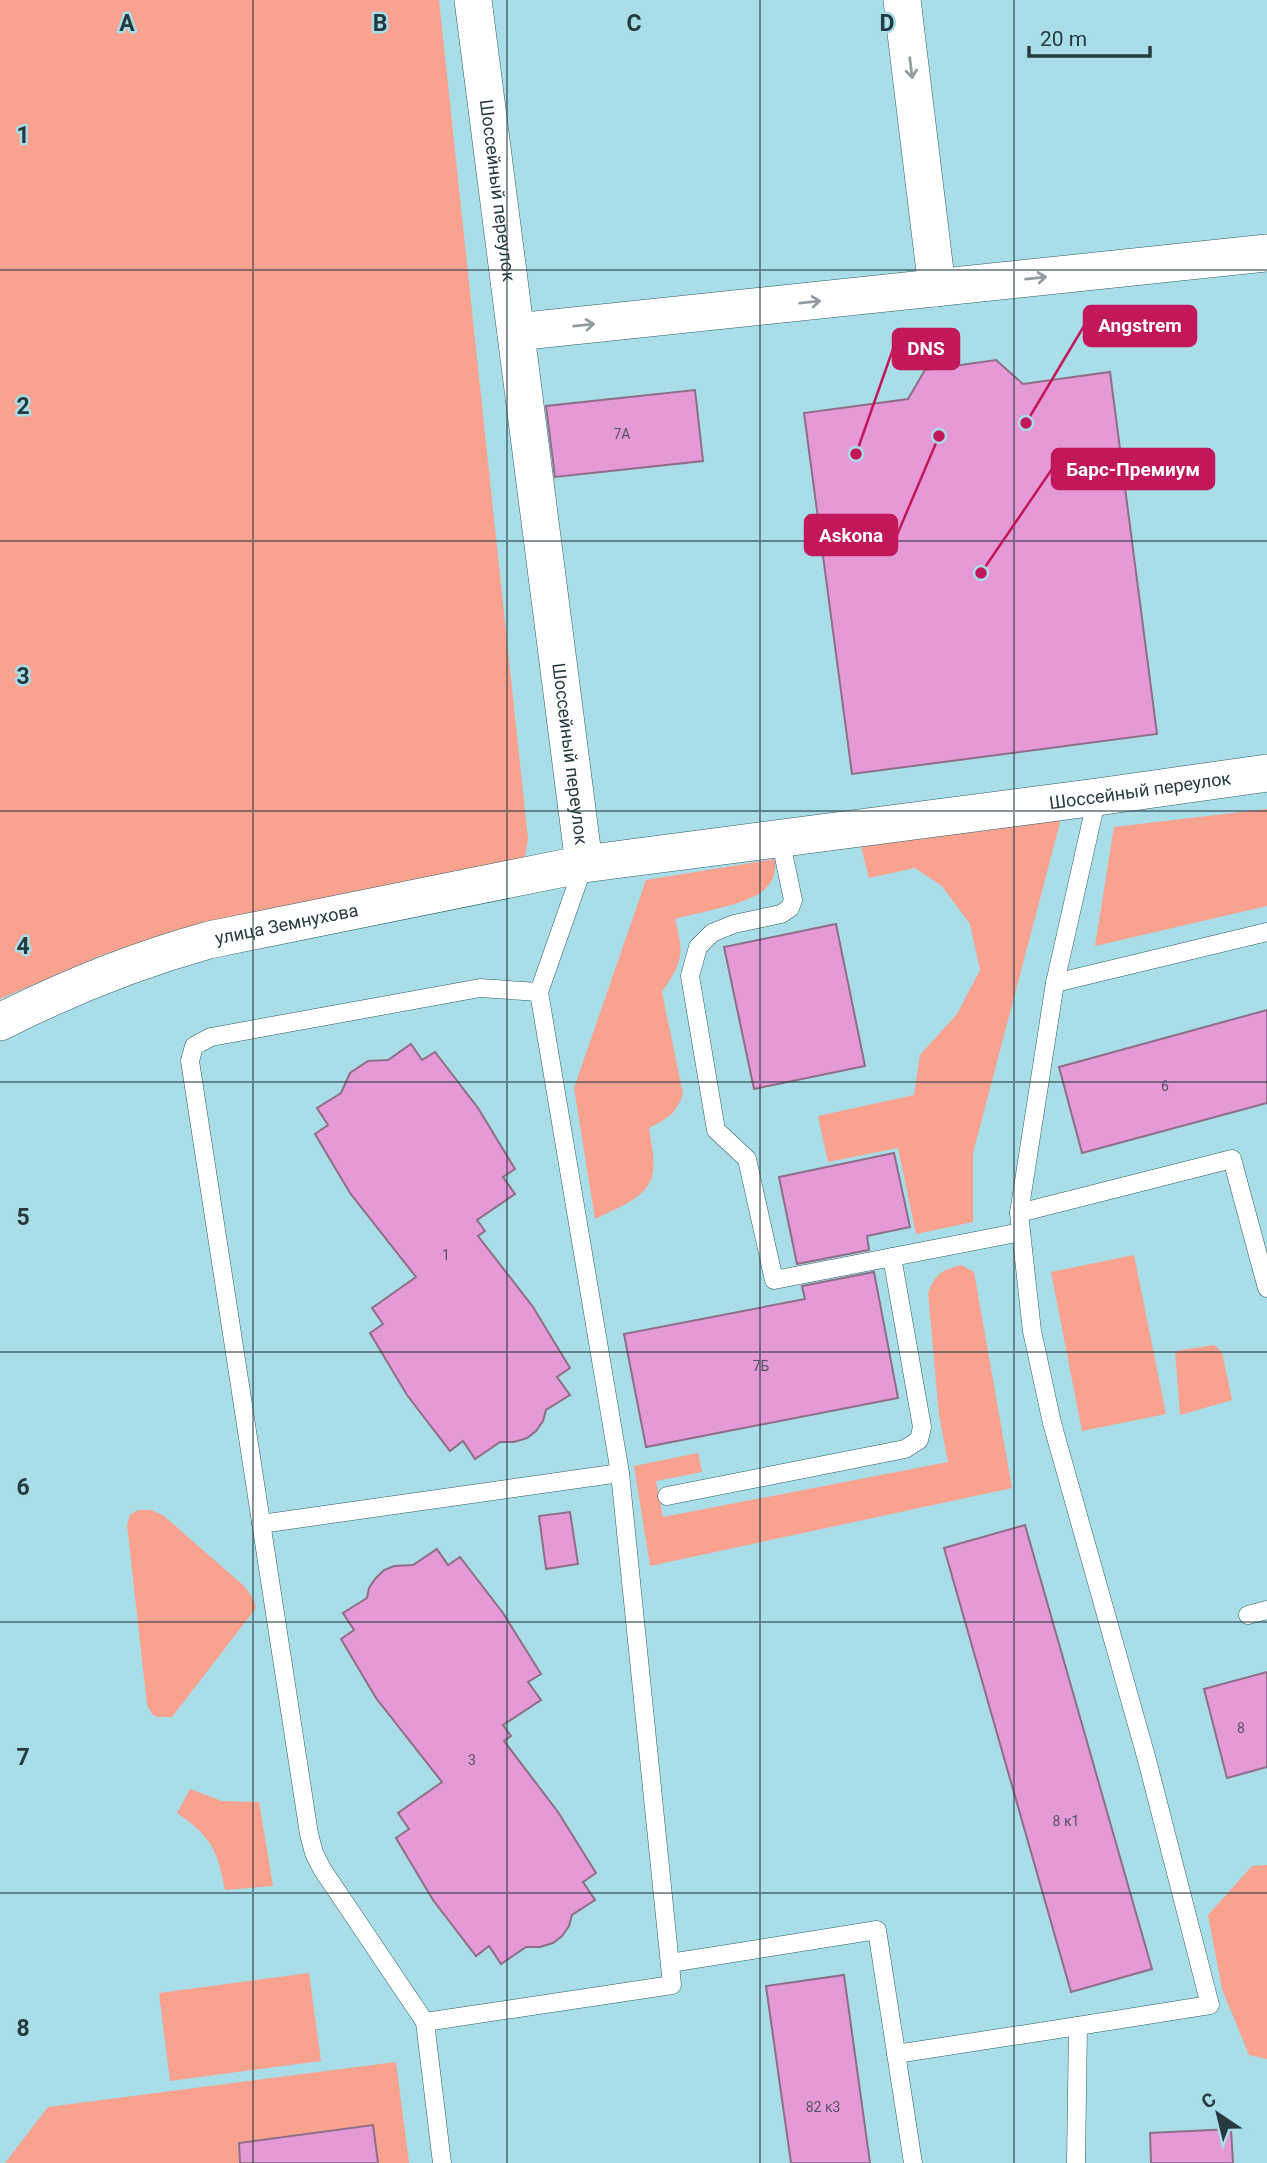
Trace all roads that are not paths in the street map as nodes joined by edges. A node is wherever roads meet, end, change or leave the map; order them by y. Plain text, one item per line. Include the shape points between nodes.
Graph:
1 (473, 0) edge
2 (902, 0) edge
3 (1267, 253) edge
4 (937, 288) junction
5 (516, 332) junction
6 (1267, 773) edge
7 (1097, 797) junction
8 (780, 838) junction
9 (584, 864) junction
10 (1267, 932) edge
11 (1055, 983) junction
12 (538, 992) junction
13 (0, 1022) edge
14 (1019, 1213) junction
15 (1021, 1232) junction
16 (892, 1257) junction
17 (1267, 1288) edge
18 (620, 1473) junction
19 (667, 1496) dead end
20 (261, 1524) junction
21 (1267, 1610) edge
22 (1248, 1615) dead end
23 (670, 1963) junction
24 (425, 2022) junction
25 (1078, 2026) junction
26 (896, 2054) junction
27 (442, 2163) edge
28 (913, 2163) edge
29 (1076, 2163) edge

1 - 5 street, Шоссейный переулок
2 -> 4 street
4 -> 3 street
5 -> 4 street
5 - 9 street, Шоссейный переулок
6 - 7 street, Шоссейный переулок
7 - 8 street, Шоссейный переулок
7 - 11 lane
8 - 9 street, Шоссейный переулок
8 - 16 lane via 793,900 790,908 712,933 698,947 690,976 716,1130 747,1159 774,1280
9 - 12 lane
9 - 13 street, улица Земнухова via 209,940 102,976
10 - 11 lane
11 - 14 lane
12 - 18 lane
12 - 20 lane via 480,988 211,1037 194,1045 190,1061
14 - 15 lane
14 - 17 lane via 1232,1159
15 - 16 lane
15 - 25 lane via 1032,1331 1052,1423 1210,2005
16 - 19 lane via 922,1427 919,1440 905,1449
18 - 20 lane
18 - 23 lane
20 - 24 lane via 314,1853
21 - 22 lane
23 - 24 lane via 673,1985
23 - 26 lane via 877,1930
24 - 27 lane
25 - 26 lane
25 - 29 lane
26 - 28 lane

